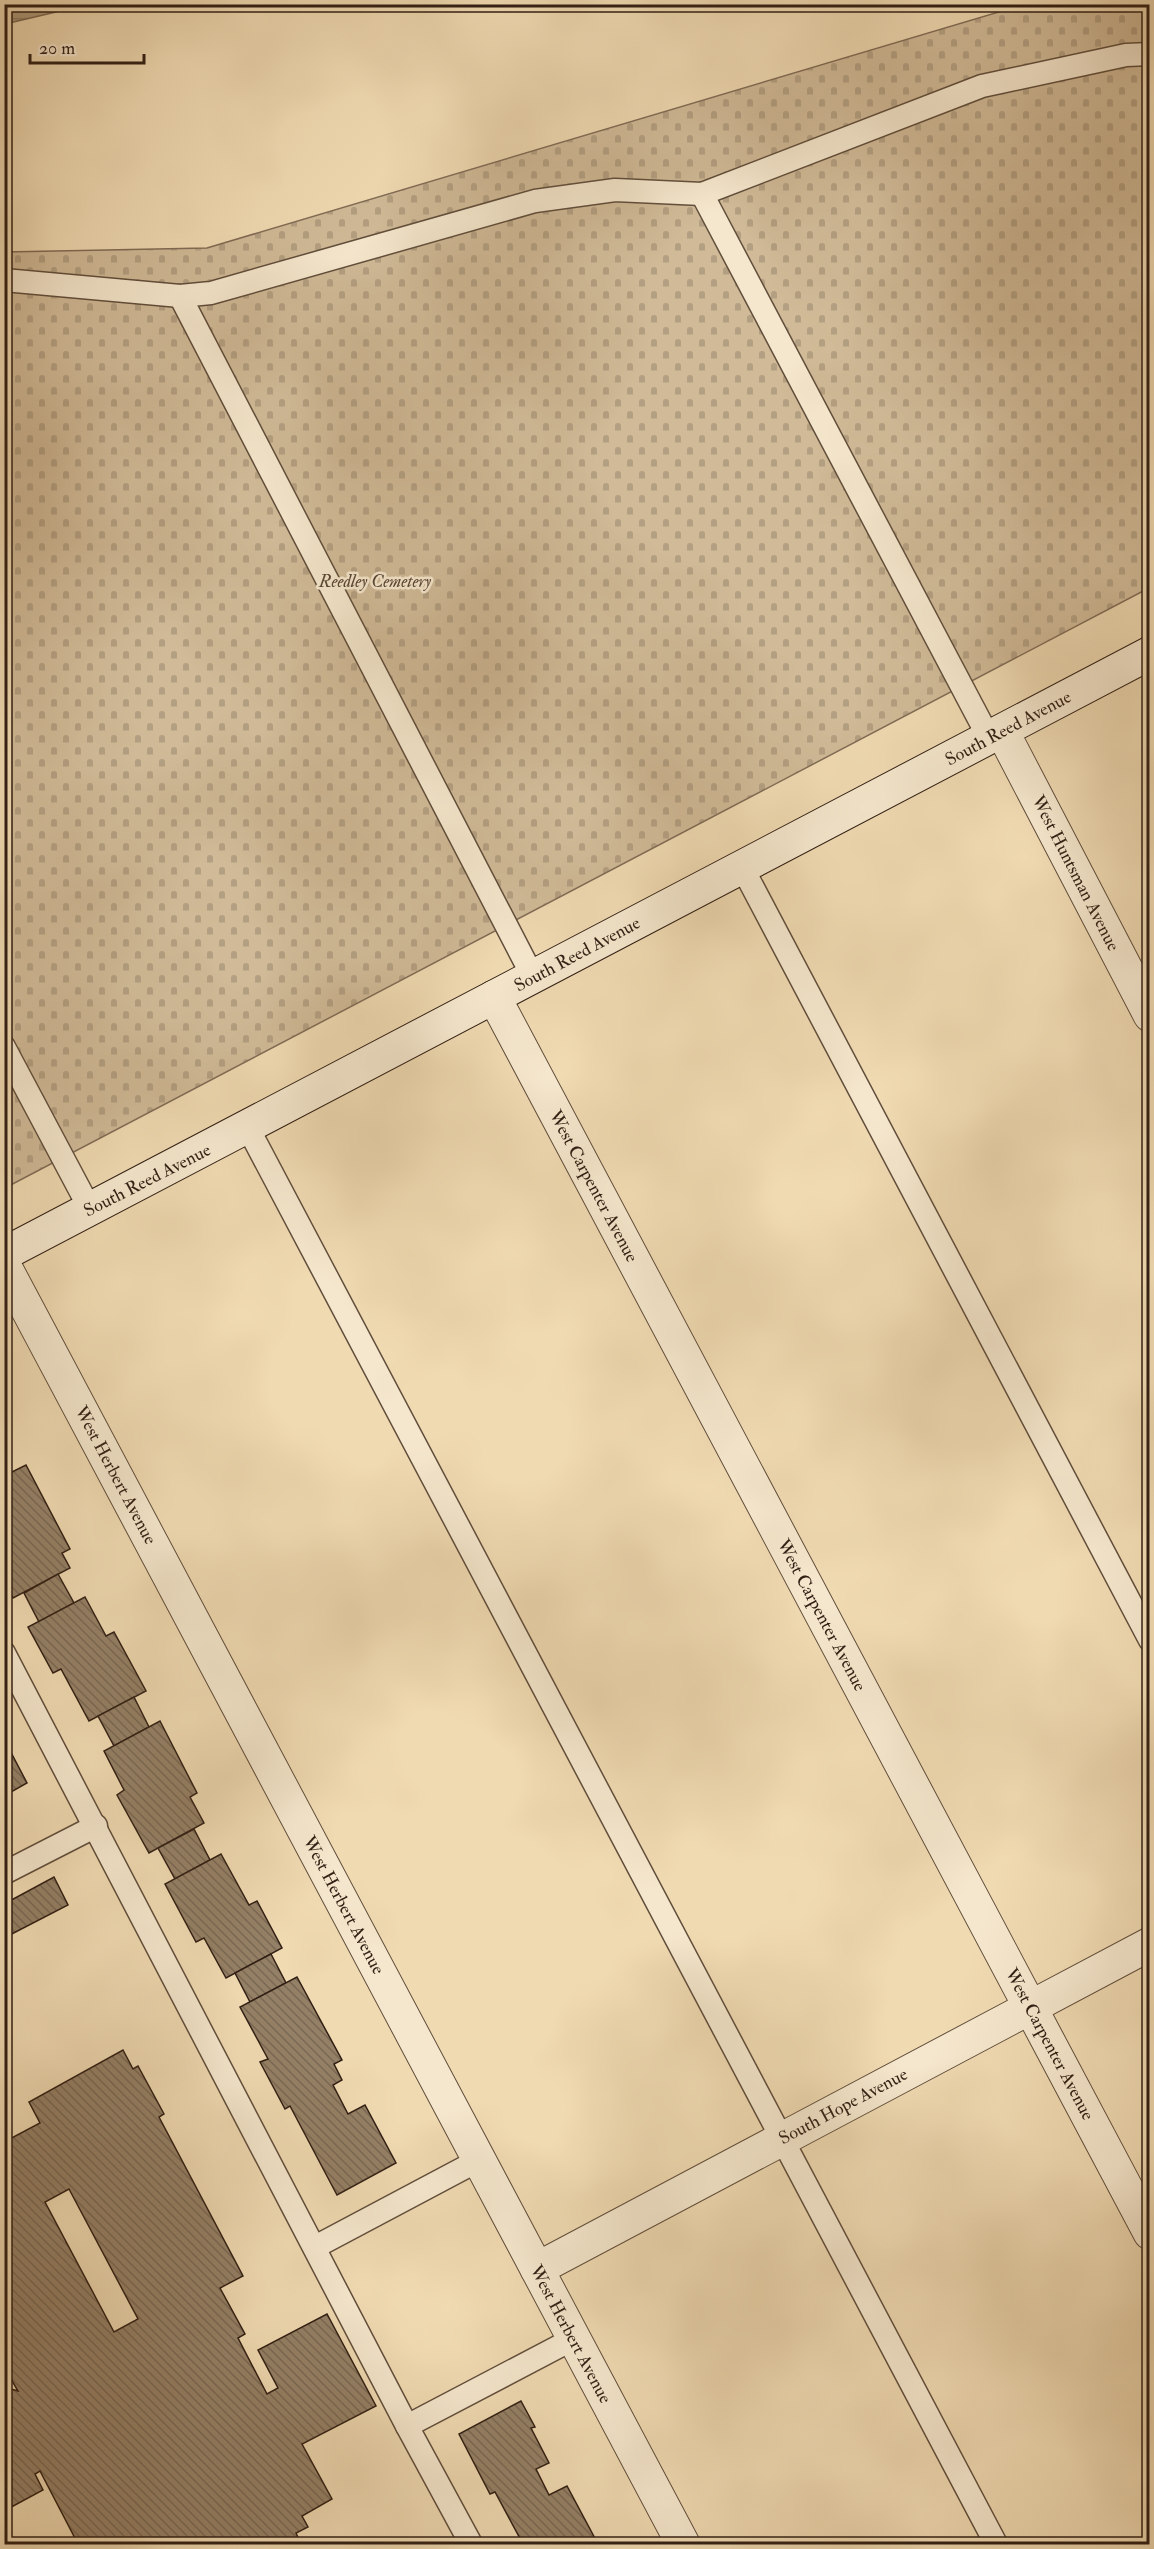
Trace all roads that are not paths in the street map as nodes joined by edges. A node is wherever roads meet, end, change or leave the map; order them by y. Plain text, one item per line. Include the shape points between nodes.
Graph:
1 (1149, 54) edge
2 (702, 194) junction
3 (4, 280) edge
4 (180, 296) junction
5 (1149, 653) edge
6 (996, 734) junction
7 (742, 867) junction
8 (533, 976) junction
9 (494, 997) junction
10 (1147, 1005) edge
11 (4, 1047) edge
12 (248, 1128) junction
13 (90, 1209) junction
14 (4, 1254) edge
15 (4, 1265) edge
16 (1149, 1640) edge
17 (4, 1653) edge
18 (96, 1826) junction
19 (4, 1873) edge
20 (1149, 1944) edge
21 (1029, 2006) junction
22 (781, 2140) junction
23 (479, 2160) junction
24 (1149, 2233) edge
25 (315, 2247) junction
26 (537, 2269) junction
27 (573, 2339) junction
28 (407, 2426) junction
29 (471, 2544) edge
30 (683, 2544) edge
31 (996, 2544) edge

1 - 2 lane via 1126,55 982,86
2 - 4 lane via 615,190 535,201 212,292
2 - 6 lane
3 - 4 lane
4 - 8 lane
5 - 6 street, South Reed Avenue
6 - 7 street, South Reed Avenue
6 - 10 street, West Huntsman Avenue
7 - 8 street, South Reed Avenue
7 - 16 lane
8 - 9 street, South Reed Avenue
9 - 12 street, South Reed Avenue
9 - 21 street, West Carpenter Avenue
11 - 13 lane
12 - 13 street, South Reed Avenue
12 - 22 lane
13 - 14 street, South Reed Avenue
15 - 23 street, West Herbert Avenue
17 - 18 lane
18 - 19 lane
18 - 25 lane
20 - 21 street, South Hope Avenue
21 - 22 street, South Hope Avenue
21 - 24 street, West Carpenter Avenue
22 - 26 street, South Hope Avenue
22 - 31 lane
23 - 25 lane
23 - 26 street, West Herbert Avenue
25 - 28 lane
26 - 27 street, West Herbert Avenue
27 - 28 lane
27 - 30 street, West Herbert Avenue
28 - 29 lane

